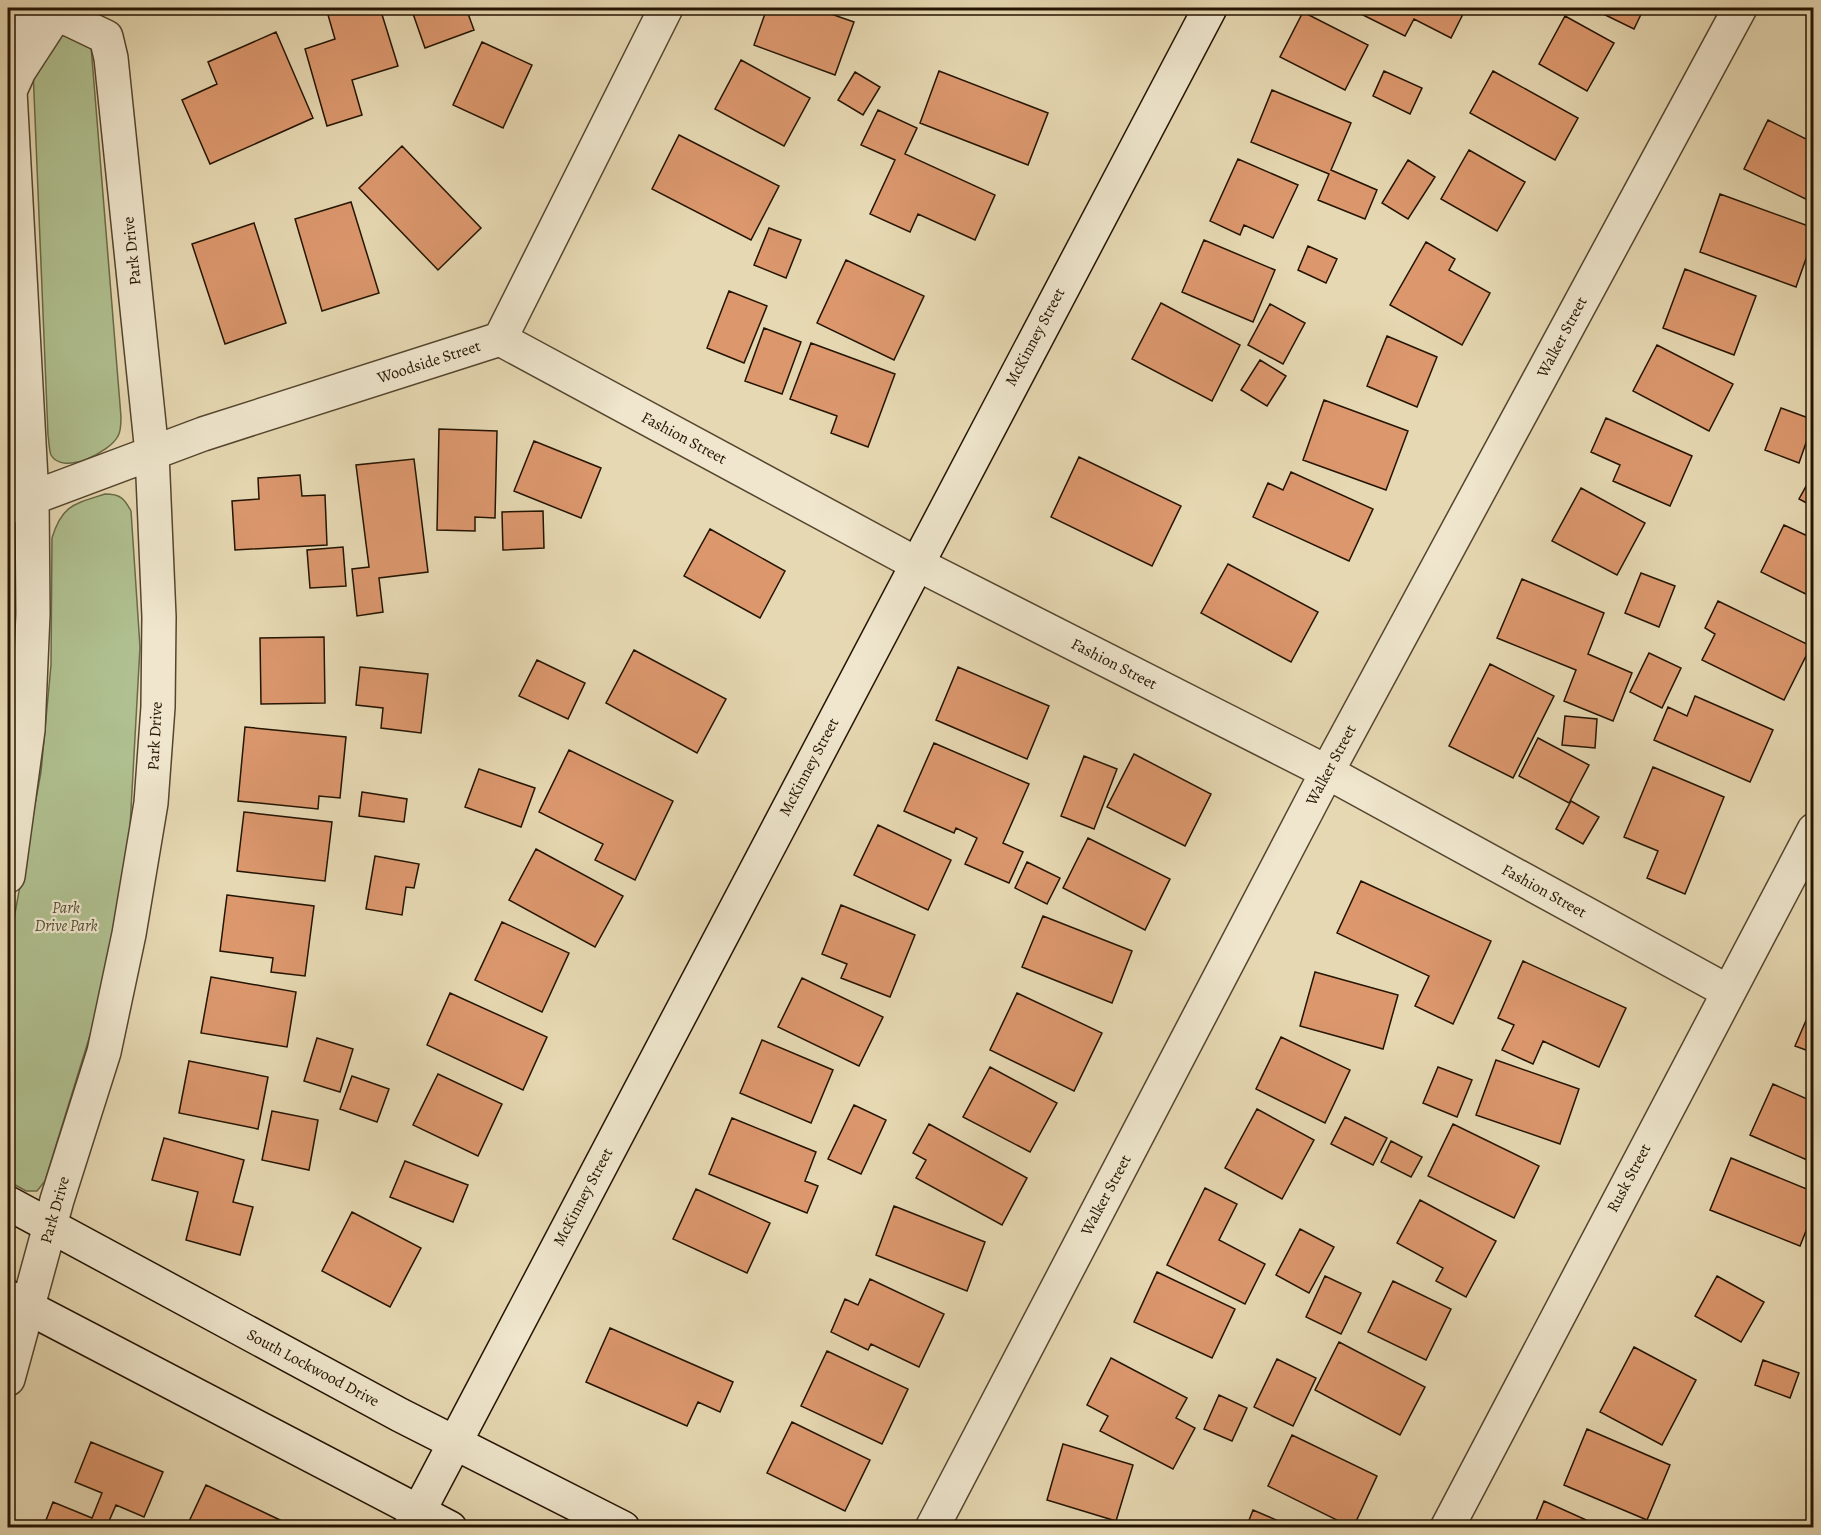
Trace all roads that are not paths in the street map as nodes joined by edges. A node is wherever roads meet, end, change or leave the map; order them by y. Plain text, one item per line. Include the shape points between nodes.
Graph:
1 (666, 8) edge
2 (1210, 8) edge
3 (1740, 8) edge
4 (64, 10) edge
5 (8, 31) edge
6 (500, 339) junction
7 (152, 453) junction
8 (20, 502) edge
9 (915, 563) junction
10 (1327, 772) junction
11 (1814, 830) edge
12 (8, 876) edge
13 (1727, 991) junction
14 (8, 1203) edge
15 (51, 1225) junction
16 (18, 1302) edge
17 (8, 1379) edge
18 (455, 1443) junction
19 (414, 1519) edge
20 (450, 1527) edge
21 (623, 1527) edge
22 (932, 1527) edge
23 (1447, 1527) edge

1 - 6 street, Woodside Street
2 - 9 street, McKinney Street
3 - 10 street, Walker Street
4 - 5 street
4 - 7 street, Park Drive via 106,36 111,58
4 - 8 street via 19,71 10,91
6 - 7 street, Woodside Street
6 - 9 street, Fashion Street
7 - 8 street, Woodside Street
7 - 15 street, Park Drive via 159,617 151,803 104,1052
8 - 12 street via 33,614 28,730
9 - 10 street, Fashion Street
9 - 18 street, McKinney Street
10 - 13 street, Fashion Street
10 - 22 street, Walker Street
11 - 13 street, Rusk Street
13 - 23 street, Rusk Street
14 - 15 street, South Lockwood Drive
15 - 16 street, Park Drive
15 - 18 street, South Lockwood Drive
16 - 17 street, Park Drive
16 - 19 street
18 - 19 street, McKinney Street
18 - 21 street, South Lockwood Drive
19 - 20 street

